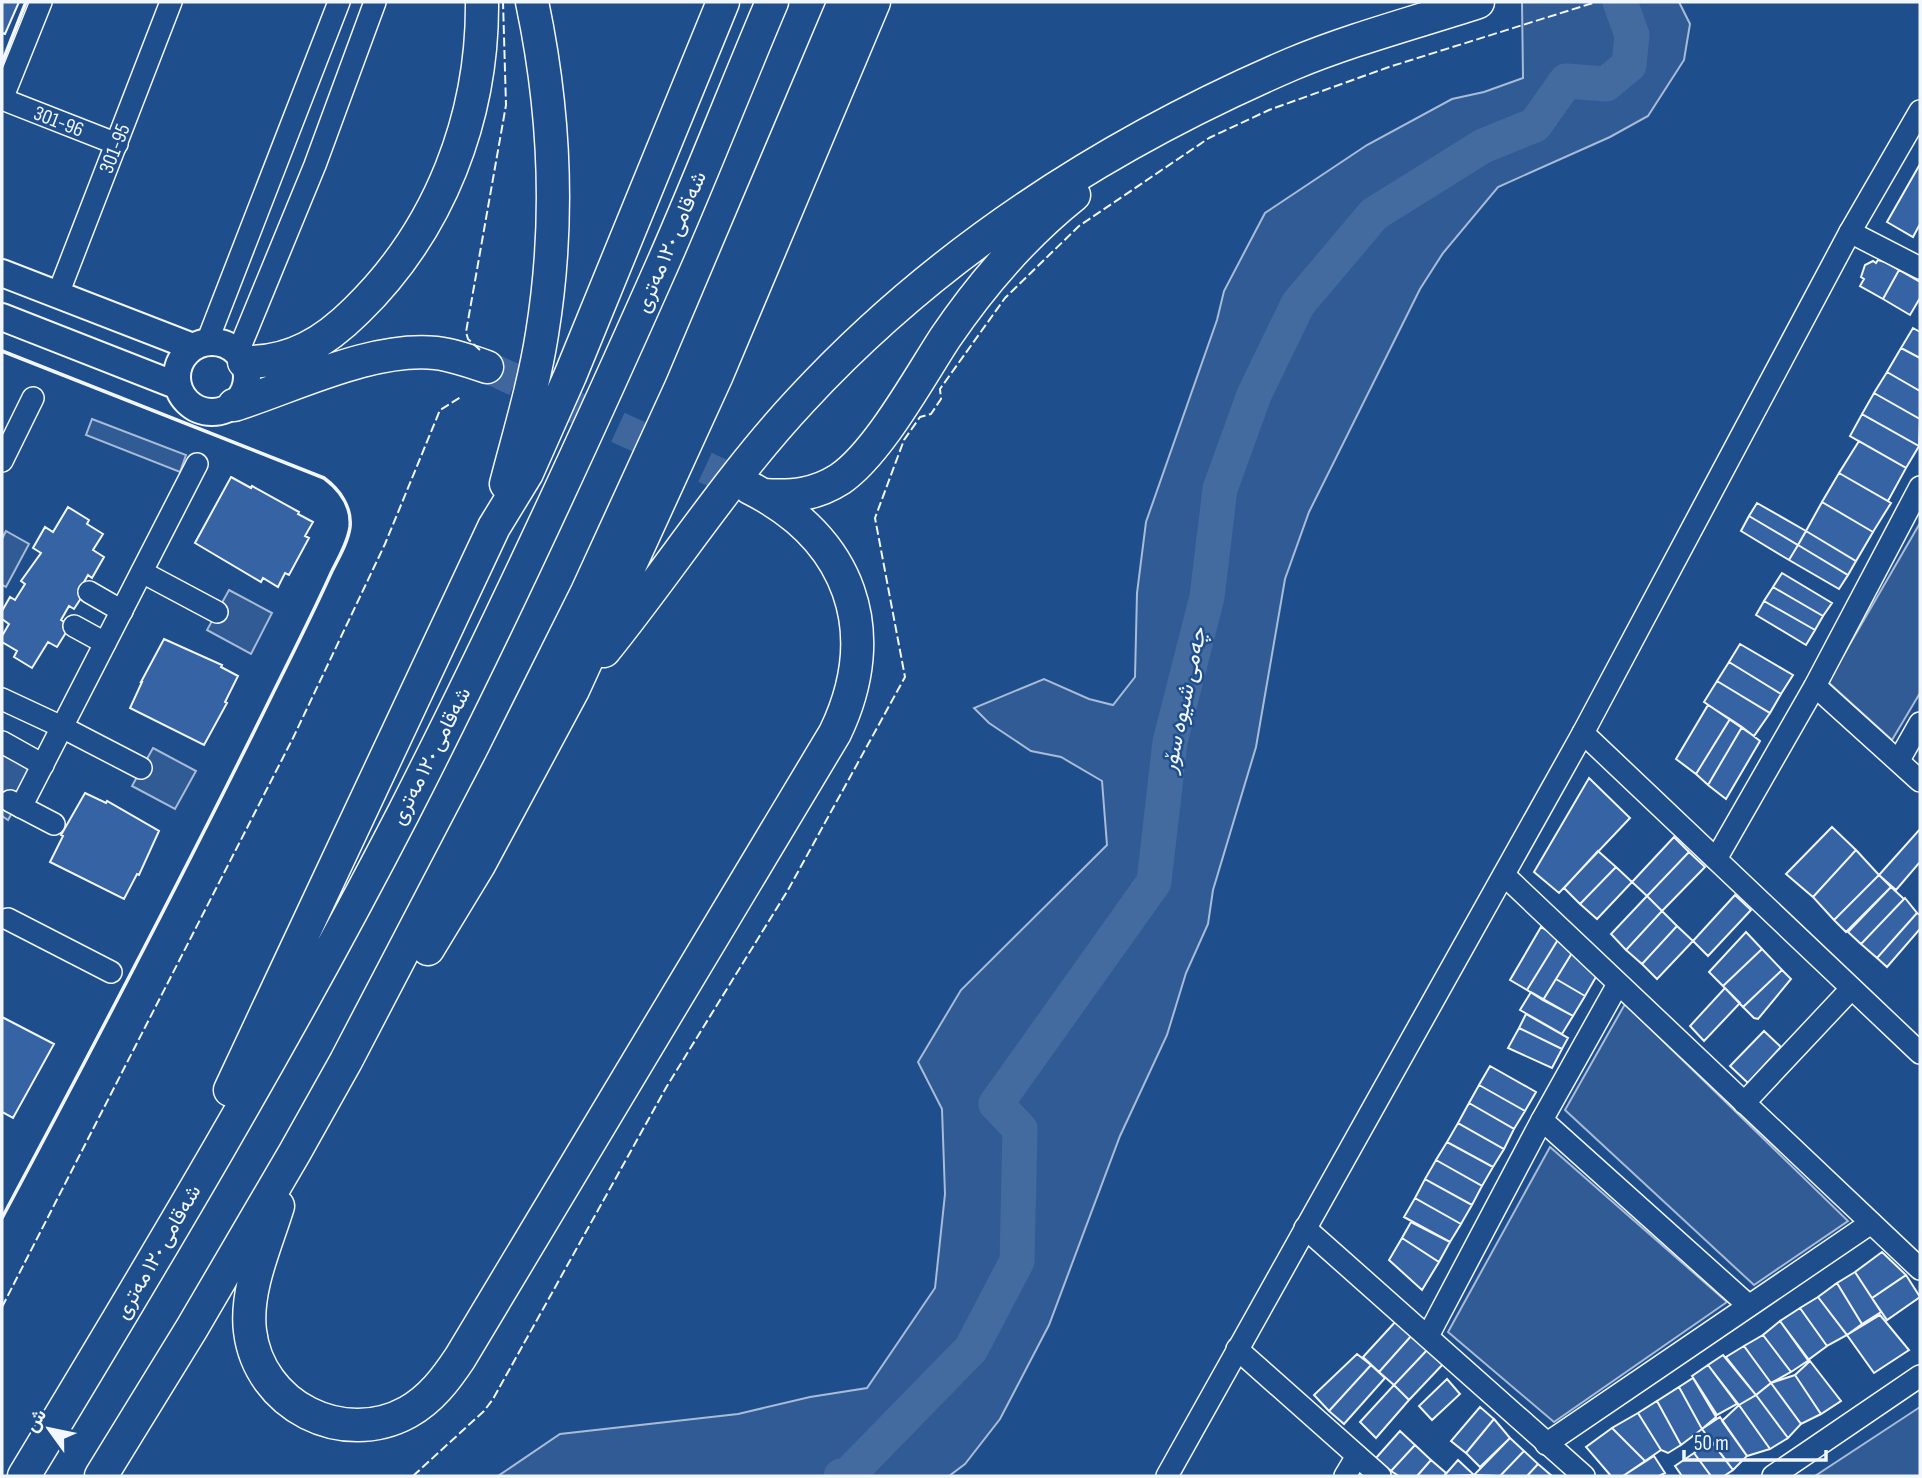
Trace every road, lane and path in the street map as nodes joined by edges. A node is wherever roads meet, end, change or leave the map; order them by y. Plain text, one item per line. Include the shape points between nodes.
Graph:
1 (41, 2) edge
2 (171, 2) edge
3 (339, 2) edge
4 (375, 2) edge
5 (482, 2) edge
6 (532, 2) edge
7 (723, 2) edge
8 (772, 2) edge
9 (844, 2) edge
10 (874, 2) edge
11 (1478, 2) edge
12 (2, 99) edge
13 (1920, 111) edge
14 (1146, 136) junction
15 (117, 144) junction
16 (1850, 232) junction
17 (1920, 268) edge
18 (2, 272) edge
19 (58, 295) junction
20 (2, 317) edge
21 (200, 344) junction
22 (241, 357) junction
23 (487, 366) tunnel mouth
24 (178, 386) junction
25 (33, 398) dead end
26 (234, 405) junction
27 (2, 461) edge
28 (197, 464) dead end
29 (1920, 487) edge
30 (495, 527) junction
31 (142, 572) junction
32 (89, 592) dead end
33 (122, 611) junction
34 (218, 611) dead end
35 (74, 626) dead end
36 (105, 643) junction
37 (1815, 687) junction
38 (573, 690) junction
39 (2, 700) edge
40 (1920, 723) edge
41 (62, 727) junction
42 (1583, 733) junction
43 (2, 743) edge
44 (1899, 760) junction
45 (43, 765) junction
46 (141, 768) dead end
47 (1920, 782) edge
48 (54, 824) dead end
49 (1716, 859) junction
50 (1504, 876) junction
51 (8, 919) dead end
52 (111, 972) dead end
53 (1618, 984) junction
54 (1851, 989) junction
55 (1920, 1053) edge
56 (346, 1060) junction
57 (1744, 1103) junction
58 (1542, 1120) junction
59 (295, 1152) junction
60 (1871, 1223) junction
61 (1306, 1228) junction
62 (1920, 1269) edge
63 (134, 1295) junction
64 (1748, 1305) junction
65 (1428, 1336) junction
66 (1237, 1349) junction
67 (1920, 1376) edge
68 (1546, 1444) junction
69 (1357, 1456) junction
70 (24, 1476) edge
71 (101, 1476) edge
72 (1167, 1476) edge
73 (1345, 1476) edge
74 (1380, 1476) edge
75 (1584, 1476) edge
76 (1773, 1476) edge

1 - 12 street
2 - 15 street, 301-95
3 - 21 street
4 - 22 street
5 - 22 highway via 477,70 465,129 451,173 425,226 376,292 321,341 283,358
6 - 30 highway via 550,124 551,247 539,349
7 - 30 highway via 570,376 527,473
8 - 63 highway, شەقامی ١٢٠ مەتری via 665,260 473,673 289,1025
9 - 56 highway via 681,387 587,592
10 - 38 highway via 717,375
11 - 14 highway via 1295,63
12 - 15 street, 301-96
13 - 16 street
14 - 38 highway via 1052,190 961,253 877,323 800,400
14 - 59 highway via 1061,205 1001,267 948,334 876,442 842,478 807,495 785,497 756,491 814,532 835,561 850,596 857,636 855,676 843,715 460,1358 430,1396 394,1418 353,1425 312,1416 278,1391 256,1355 249,1328 251,1298
15 - 19 street, 301-95
16 - 17 street
16 - 42 street
18 - 19 main road
19 - 21 main road
20 - 24 main road
21 - 22 main road via 224,343
21 - 24 main road via 179,364
22 - 26 main road via 247,370 246,388
23 - 26 highway via 445,354 399,353
24 - 26 main road via 188,404 206,412
25 - 27 street
28 - 31 street
29 - 37 street
30 - 63 highway
31 - 33 street
31 - 34 street
32 - 33 street
33 - 36 street
35 - 36 street
36 - 41 street
37 - 44 street
37 - 49 street
38 - 56 highway via 479,865 418,966
39 - 41 street
40 - 44 street
41 - 45 street
41 - 46 street
42 - 49 street
42 - 50 street
43 - 45 street
44 - 47 street
45 - 48 street via 15,803
49 - 54 street
50 - 53 street
50 - 61 street
51 - 52 street
53 - 57 street
53 - 58 street
54 - 55 street
54 - 57 street
56 - 59 highway
57 - 60 street
58 - 64 street
58 - 65 street
59 - 71 highway
60 - 62 street
60 - 64 street
61 - 65 street
61 - 66 street
63 - 70 highway, شەقامی ١٢٠ مەتری
64 - 68 street
65 - 68 street
66 - 69 street
66 - 72 street
67 - 76 street
68 - 75 street
69 - 73 street
69 - 74 street

